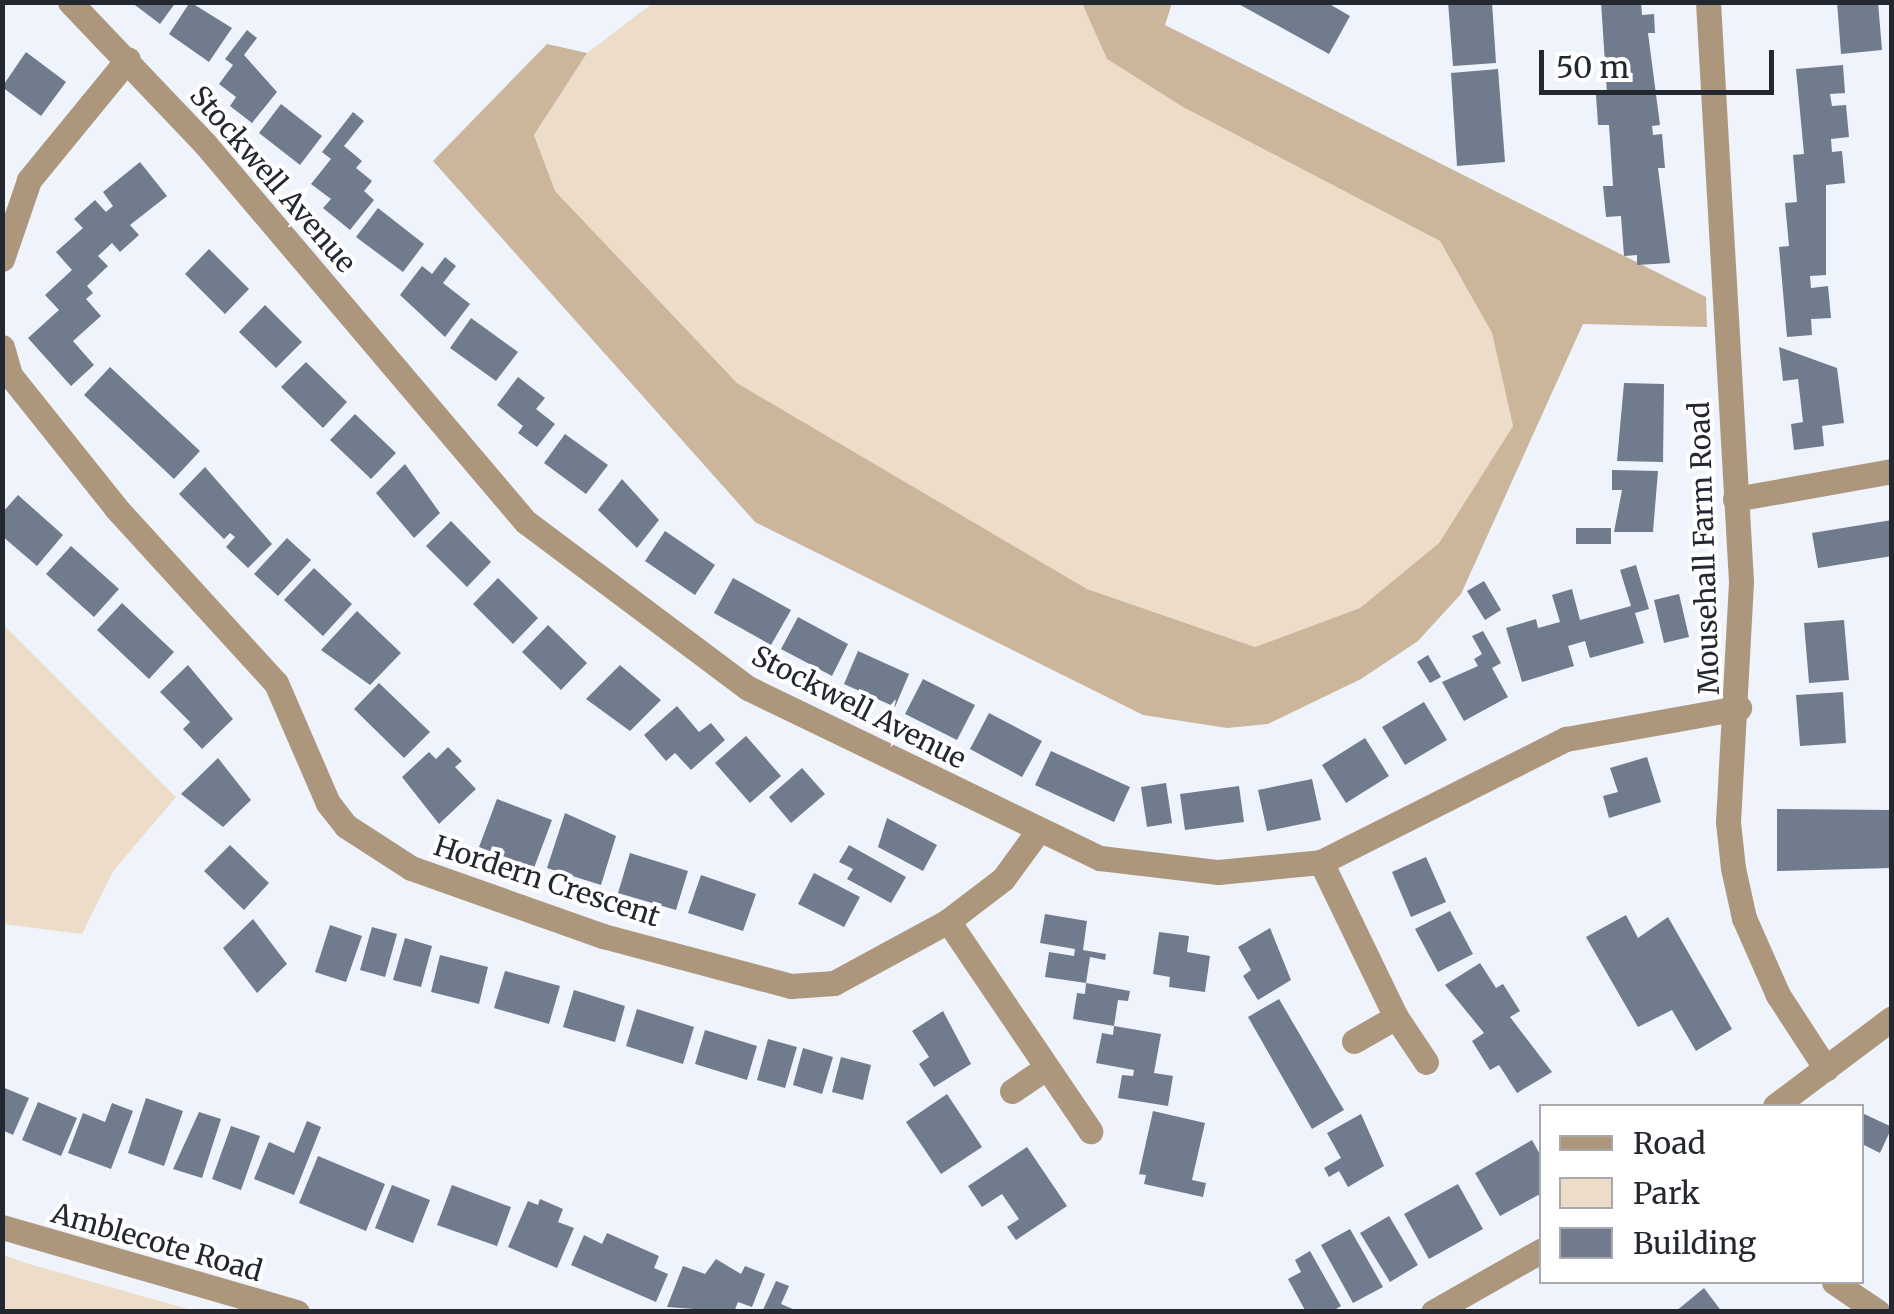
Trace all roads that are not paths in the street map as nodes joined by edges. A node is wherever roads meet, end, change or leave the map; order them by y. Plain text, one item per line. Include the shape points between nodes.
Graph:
1 (70, 2) edge
2 (1708, 2) edge
3 (128, 60) junction
4 (2, 259) edge
5 (2, 347) edge
6 (1892, 470) edge
7 (1735, 499) junction
8 (1739, 708) junction
9 (1038, 831) junction
10 (1321, 862) junction
11 (948, 921) junction
12 (1396, 1017) junction
13 (1892, 1018) edge
14 (1354, 1042) dead end
15 (1426, 1062) dead end
16 (1046, 1068) junction
17 (1826, 1069) junction
18 (1012, 1091) dead end
19 (1778, 1104) edge
20 (1090, 1131) dead end
21 (2, 1228) edge
22 (1539, 1252) edge
23 (1837, 1284) edge
24 (297, 1312) edge
25 (1433, 1312) edge
26 (1878, 1312) edge

1 - 3 street, Stockwell Avenue
2 - 7 street, Mousehall Farm Road
3 - 4 street via 30,180
3 - 9 street, Stockwell Avenue via 526,522 748,688
5 - 11 street, Hordern Crescent via 10,375 116,508 276,683 328,803 346,826 411,868 602,936 791,986 834,983
6 - 7 street
7 - 8 street, Mousehall Farm Road
8 - 10 street, Stockwell Avenue via 1566,739
8 - 17 street, Mousehall Farm Road via 1728,822 1744,918 1778,994
9 - 10 street, Stockwell Avenue via 1100,858 1218,872
9 - 11 street, Hordern Crescent via 1003,878
10 - 12 street
11 - 16 street
12 - 14 street
12 - 15 street
13 - 17 street
16 - 18 street
16 - 20 street
17 - 19 street
21 - 24 street, Amblecote Road
22 - 25 street
23 - 26 street

